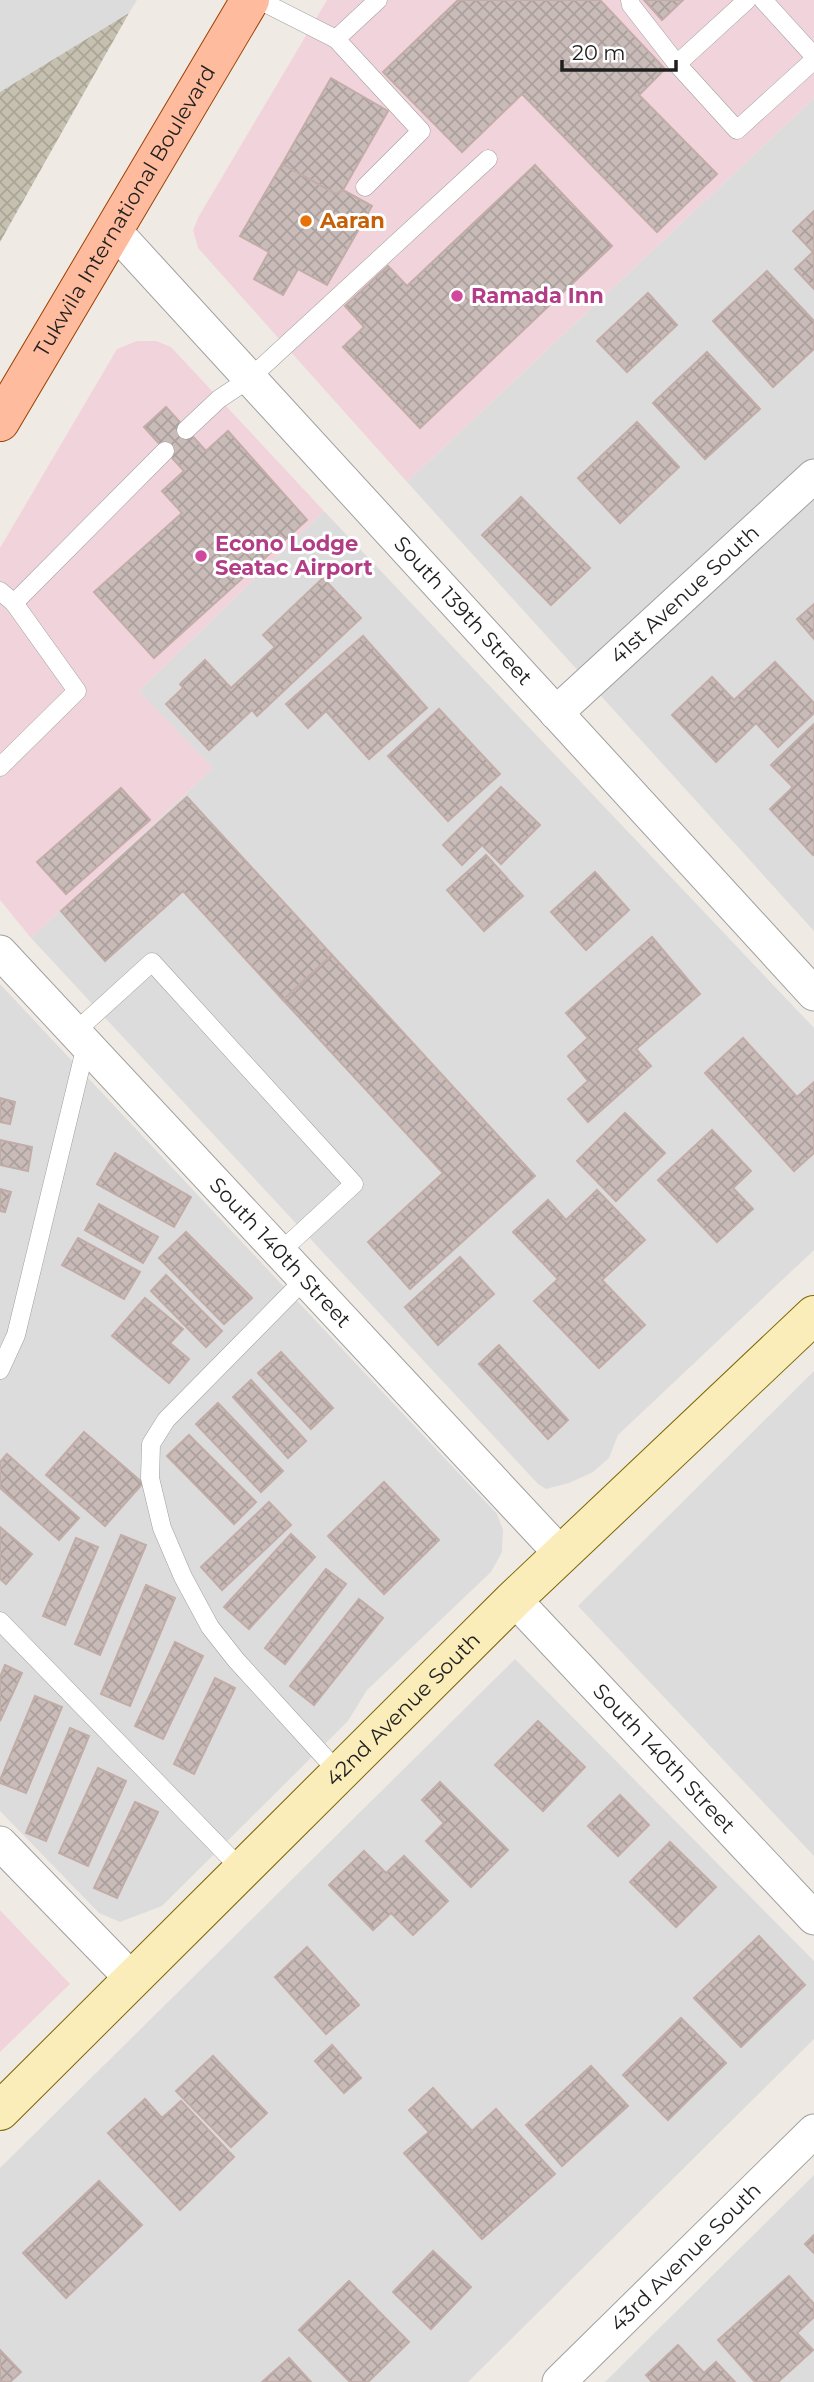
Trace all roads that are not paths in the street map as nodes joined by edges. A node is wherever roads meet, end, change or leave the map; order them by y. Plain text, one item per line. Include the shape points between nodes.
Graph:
1 (250, 0) edge
2 (259, 0) edge
3 (378, 0) edge
4 (630, 0) edge
5 (747, 0) edge
6 (763, 0) edge
7 (336, 39) junction
8 (814, 58) edge
9 (677, 64) junction
10 (488, 159) dead end
11 (365, 187) dead end
12 (113, 229) junction
13 (249, 379) junction
14 (0, 422) edge
15 (186, 429) dead end
16 (165, 451) dead end
17 (814, 476) edge
18 (0, 591) edge
19 (14, 603) junction
20 (556, 713) junction
21 (0, 767) edge
22 (0, 952) edge
23 (814, 994) edge
24 (81, 1039) junction
25 (280, 1252) junction
26 (305, 1279) junction
27 (814, 1315) edge
28 (0, 1370) edge
29 (561, 1554) junction
30 (514, 1599) junction
31 (0, 1621) edge
32 (339, 1773) junction
33 (0, 1843) edge
34 (242, 1870) junction
35 (814, 1918) edge
36 (132, 1979) junction
37 (0, 2111) edge
38 (814, 2131) edge
39 (559, 2382) edge

1 - 12 main road, Tukwila International Boulevard
2 - 7 lane
3 - 7 lane
4 - 9 lane
5 - 9 lane
6 - 8 lane
7 - 11 lane via 421,131
8 - 9 lane via 737,130
10 - 13 lane
12 - 13 street, South 139th Street
12 - 14 main road, Tukwila International Boulevard
13 - 15 lane via 219,398
13 - 20 street, South 139th Street
16 - 19 lane
17 - 20 street, 41st Avenue South
18 - 19 lane
19 - 21 lane via 77,691
20 - 23 street, South 139th Street
22 - 24 street, South 140th Street
24 - 25 street, South 140th Street
24 - 25 lane via 152,962 354,1184
24 - 28 lane via 16,1335
25 - 26 street, South 140th Street
26 - 29 street, South 140th Street
26 - 32 lane via 166,1420 151,1444 150,1478 162,1528 210,1627
27 - 29 street, 42nd Avenue South
29 - 30 street, 42nd Avenue South
30 - 32 street, 42nd Avenue South
30 - 35 street, South 140th Street
31 - 34 lane
32 - 34 street, 42nd Avenue South
33 - 36 street
34 - 36 street, 42nd Avenue South
36 - 37 street, 42nd Avenue South
38 - 39 street, 43rd Avenue South

